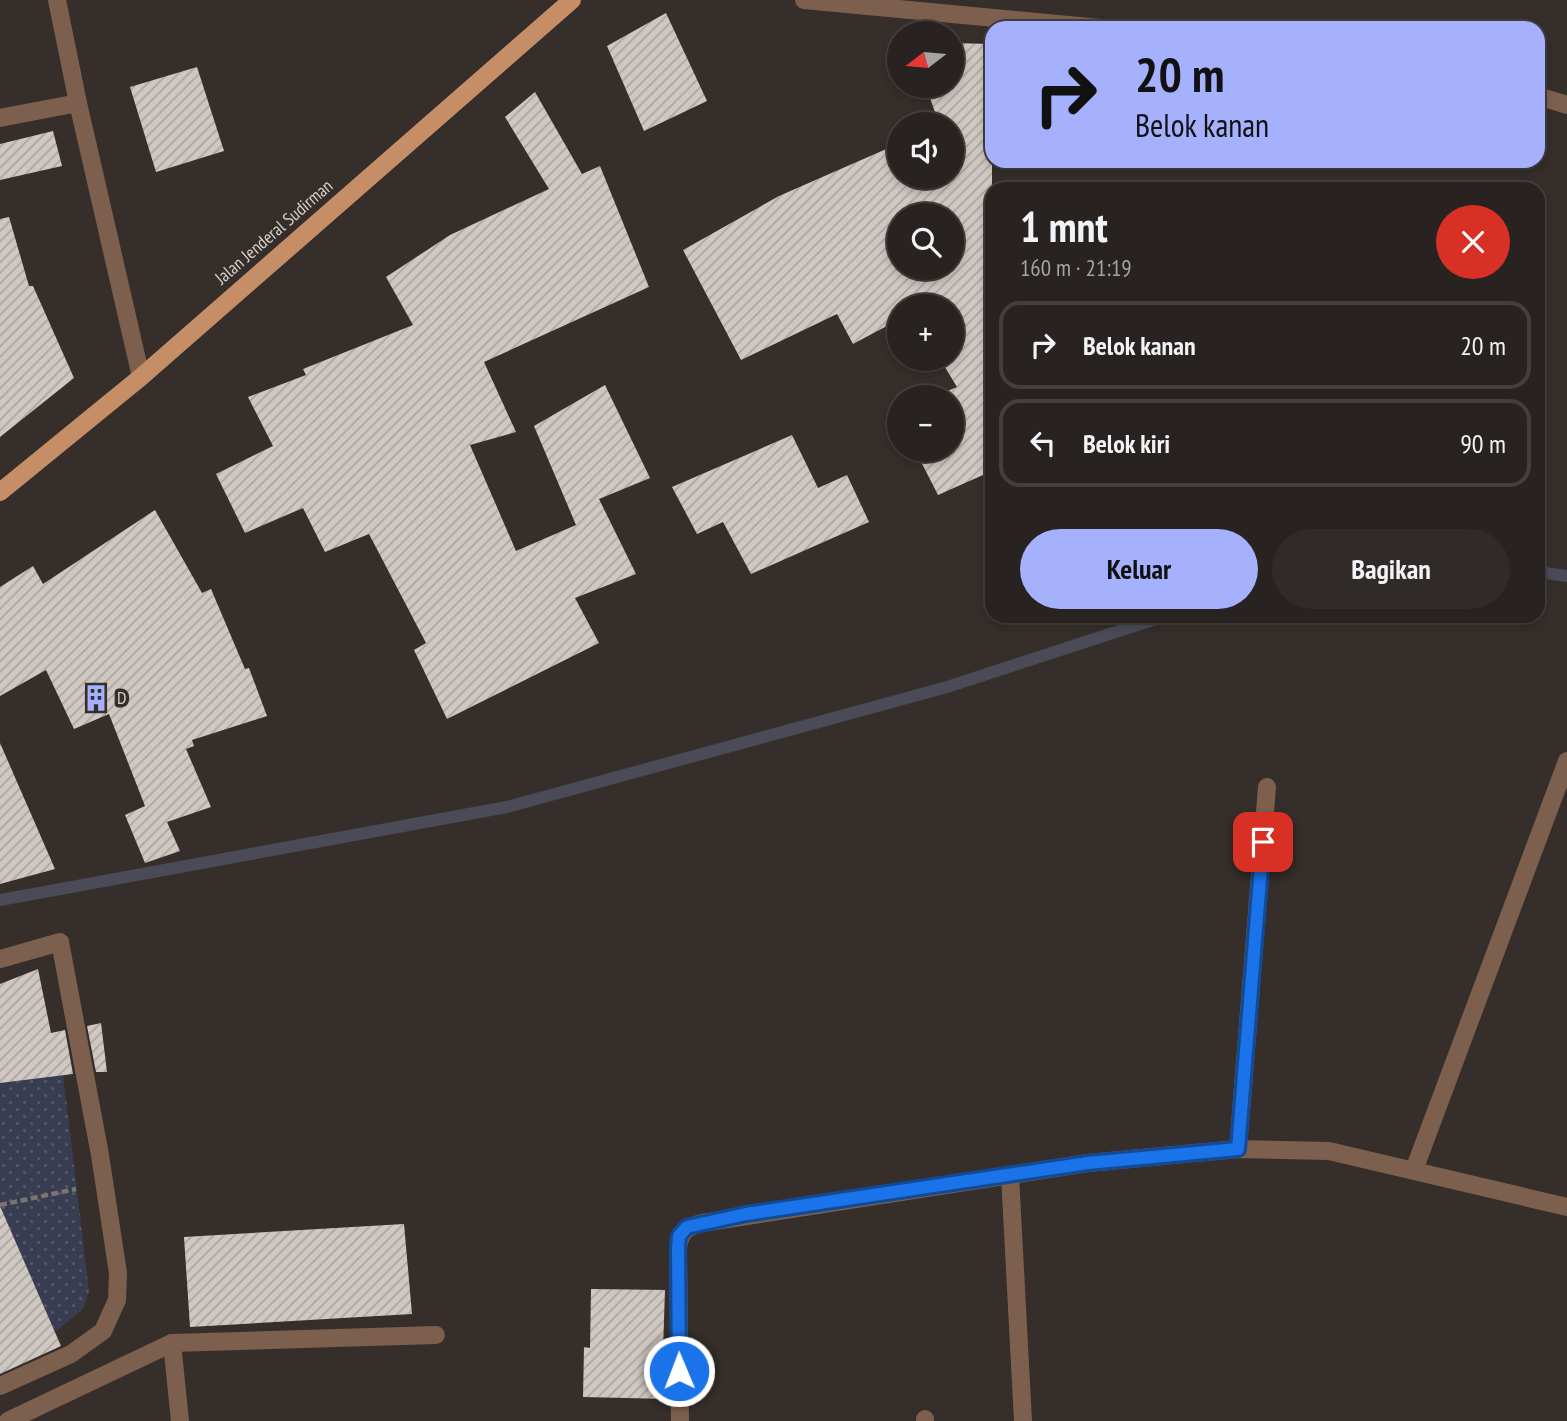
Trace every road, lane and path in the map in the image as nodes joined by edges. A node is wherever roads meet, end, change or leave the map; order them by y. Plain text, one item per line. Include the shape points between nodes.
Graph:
1 (57, 0) edge
2 (572, 0) edge
3 (804, 0) edge
4 (1026, 21) edge
5 (1545, 98) edge
6 (78, 103) junction
7 (1567, 105) edge
8 (0, 118) edge
9 (141, 377) junction
10 (0, 492) edge
11 (1567, 761) edge
12 (1267, 787) dead end
13 (0, 959) edge
14 (1238, 1149) junction
15 (1414, 1170) junction
16 (1010, 1175) junction
17 (104, 1184) junction
18 (0, 1205) edge
19 (1567, 1208) edge
20 (436, 1335) dead end
21 (172, 1343) junction
22 (0, 1386) edge
23 (8, 1421) edge
24 (180, 1421) edge
25 (680, 1421) edge
26 (1023, 1421) edge

1 - 6 street
2 - 9 main road, Jalan Jenderal Sudirman
3 - 4 street
5 - 7 street
6 - 8 street
6 - 9 street
9 - 10 main road, Jalan Jenderal Sudirman
11 - 15 street
12 - 14 street
13 - 17 street via 60,942
14 - 15 street via 1329,1151
14 - 16 street
15 - 19 street
16 - 25 street via 687,1227 679,1236 678,1248
16 - 26 street
17 - 18 path
17 - 22 street via 118,1273 117,1300 103,1331 71,1353
20 - 21 street
21 - 23 street
21 - 24 street

